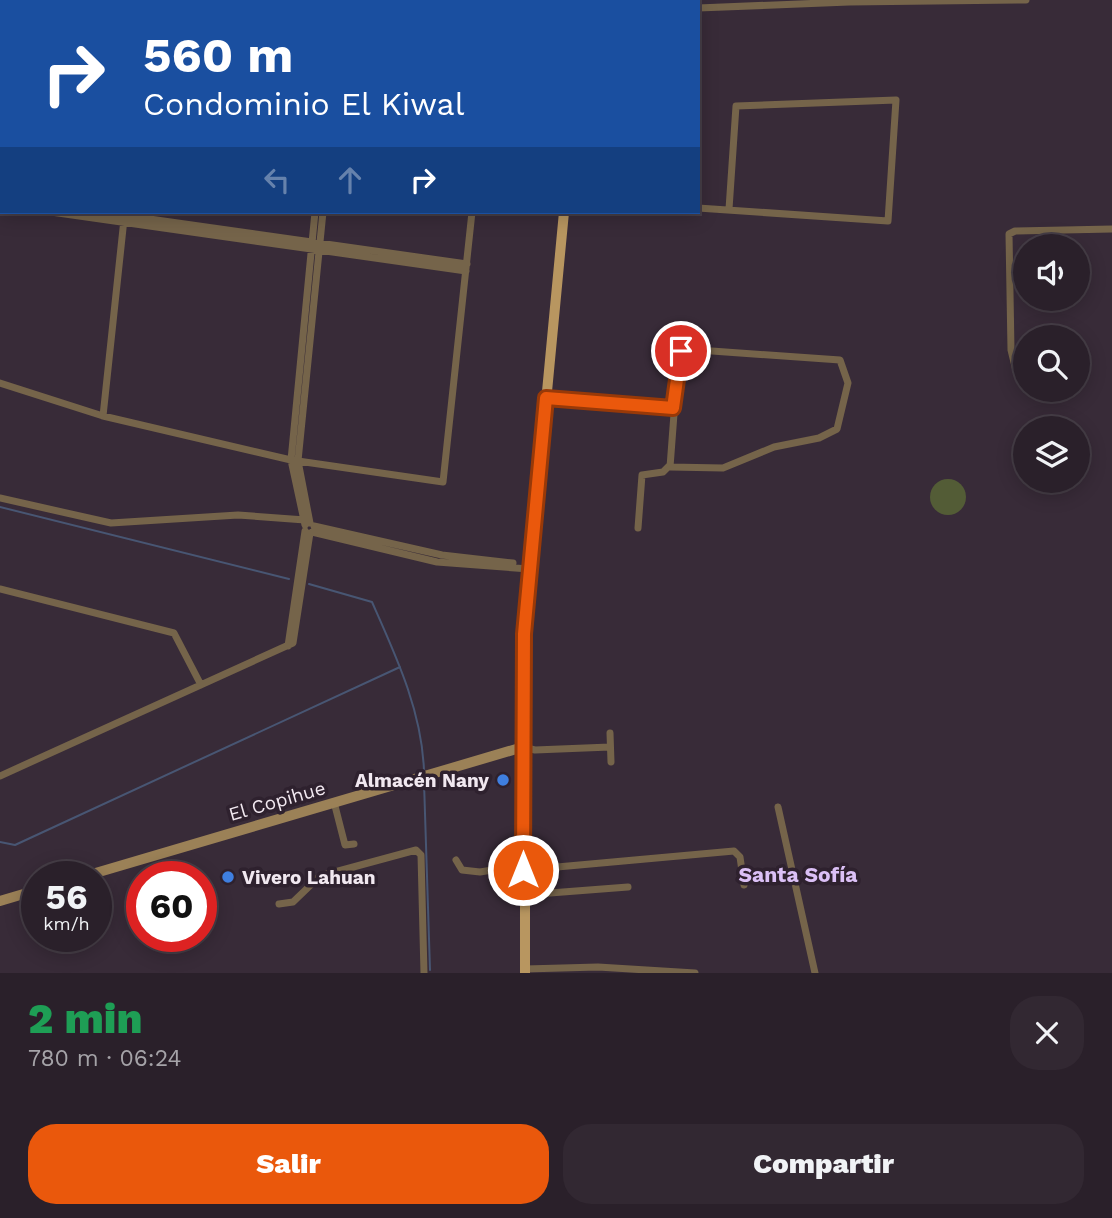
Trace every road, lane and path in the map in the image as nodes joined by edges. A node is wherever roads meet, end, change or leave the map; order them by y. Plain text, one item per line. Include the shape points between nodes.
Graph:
1 (1026, 0) edge
2 (700, 8) edge
3 (700, 208) edge
4 (729, 209) junction
5 (88, 214) edge
6 (315, 214) edge
7 (323, 214) edge
8 (472, 214) edge
9 (564, 214) edge
10 (124, 216) edge
11 (1112, 229) edge
12 (315, 247) junction
13 (466, 267) junction
14 (1013, 358) edge
15 (0, 383) edge
16 (546, 398) junction
17 (673, 408) junction
18 (103, 416) junction
19 (295, 460) junction
20 (669, 466) junction
21 (0, 498) edge
22 (308, 526) junction
23 (638, 528) dead end
24 (530, 567) junction
25 (0, 589) edge
26 (201, 685) junction
27 (610, 733) dead end
28 (523, 747) junction
29 (610, 747) junction
30 (611, 762) dead end
31 (0, 776) edge
32 (334, 802) junction
33 (778, 807) dead end
34 (354, 844) dead end
35 (456, 860) dead end
36 (523, 867) junction
37 (112, 868) edge
38 (744, 885) dead end
39 (628, 887) dead end
40 (21, 895) edge
41 (523, 895) junction
42 (0, 901) edge
43 (279, 904) dead end
44 (525, 971) edge
45 (424, 973) edge
46 (695, 973) edge
47 (815, 973) edge

1 - 2 street
3 - 4 street
4 - 4 street via 888,221 897,100 736,106
5 - 10 street
6 - 12 street
7 - 12 street
8 - 13 street
9 - 16 main road
10 - 12 street
10 - 18 street
11 - 14 street via 1009,234
12 - 13 street
12 - 19 street
13 - 19 street via 443,482
15 - 18 street
16 - 17 street
16 - 24 main road
17 - 20 street
17 - 20 street via 679,356 684,349 838,360 844,363 848,378 839,427 833,433 778,446 723,468
18 - 19 street
19 - 22 street
20 - 23 street via 663,472 642,475
21 - 22 street via 111,523 238,515
22 - 24 street via 450,556
22 - 26 street via 296,636 288,646
24 - 28 main road
25 - 26 street via 174,633
26 - 31 street
27 - 29 street
28 - 29 street
28 - 32 main road, El Copihue
28 - 36 main road
29 - 30 street
32 - 34 street via 345,845
32 - 37 main road, El Copihue
33 - 47 street
35 - 36 street via 462,870 480,872
36 - 38 street via 734,851 740,857
36 - 41 main road
39 - 41 street
40 - 42 main road
41 - 44 main road
43 - 45 street via 293,902 320,876 416,850 421,855
44 - 46 street via 598,968

